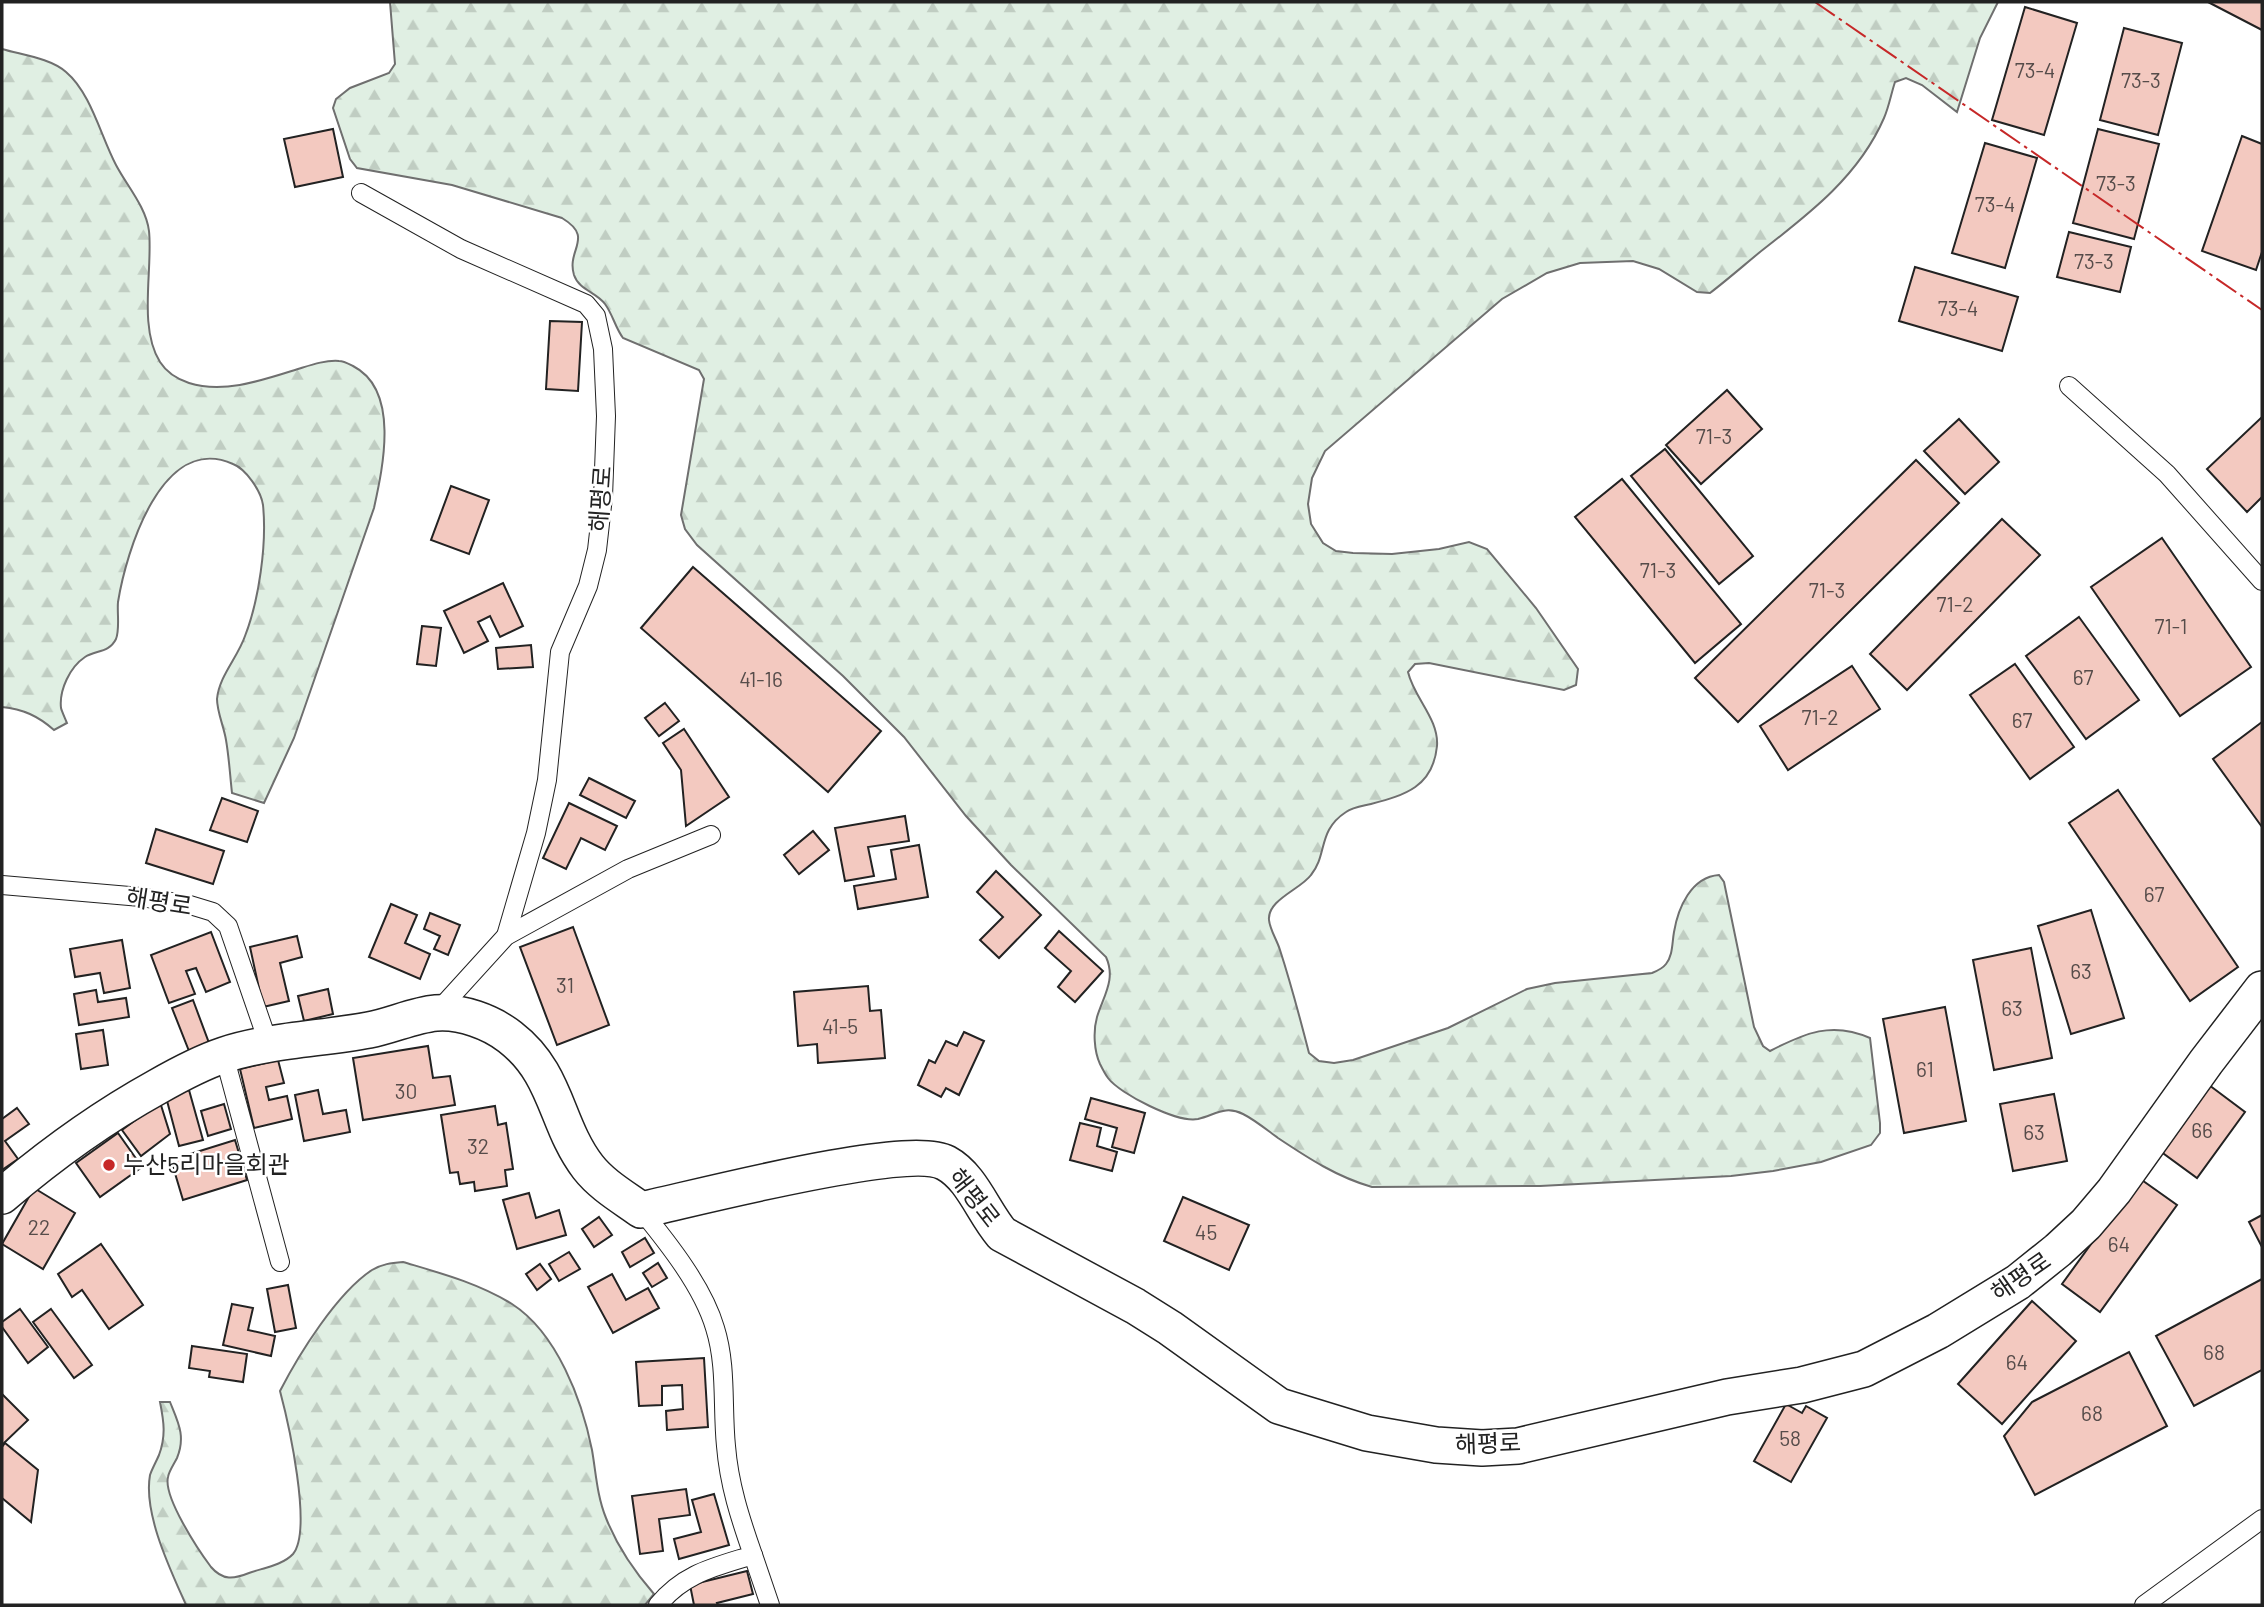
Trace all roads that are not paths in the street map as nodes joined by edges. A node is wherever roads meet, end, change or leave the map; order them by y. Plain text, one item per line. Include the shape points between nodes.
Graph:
1 (361, 193) dead end
2 (2069, 386) dead end
3 (2262, 581) edge
4 (711, 835) dead end
5 (2, 885) edge
6 (506, 936) junction
7 (2262, 989) edge
8 (436, 1013) junction
9 (269, 1045) junction
10 (224, 1055) junction
11 (2, 1196) edge
12 (641, 1210) junction
13 (280, 1262) dead end
14 (2262, 1520) edge
15 (753, 1555) junction
16 (658, 1605) edge
17 (770, 1605) edge
18 (2144, 1605) edge

1 - 6 lane, 해평로 via 461,249 586,304 597,316 606,429 597,550 588,586 560,652 547,780
2 - 3 lane via 2167,474
4 - 6 lane, 해평로 via 628,869
5 - 9 lane, 해평로 via 141,897 213,912 228,926
6 - 8 lane, 해평로
7 - 12 street, 해평로 via 2107,1199 2058,1251 2018,1282 1864,1369 1518,1446 1436,1445 1367,1433 1279,1406 1135,1306 1002,1234 961,1174 930,1157 841,1167
8 - 9 street via 369,1030
8 - 12 street via 489,1024 528,1053 545,1076 588,1167
9 - 10 street
10 - 11 street via 125,1105 62,1146
10 - 13 lane
12 - 15 lane via 701,1297 715,1328 729,1480
14 - 18 lane
15 - 16 lane via 683,1580
15 - 17 lane

